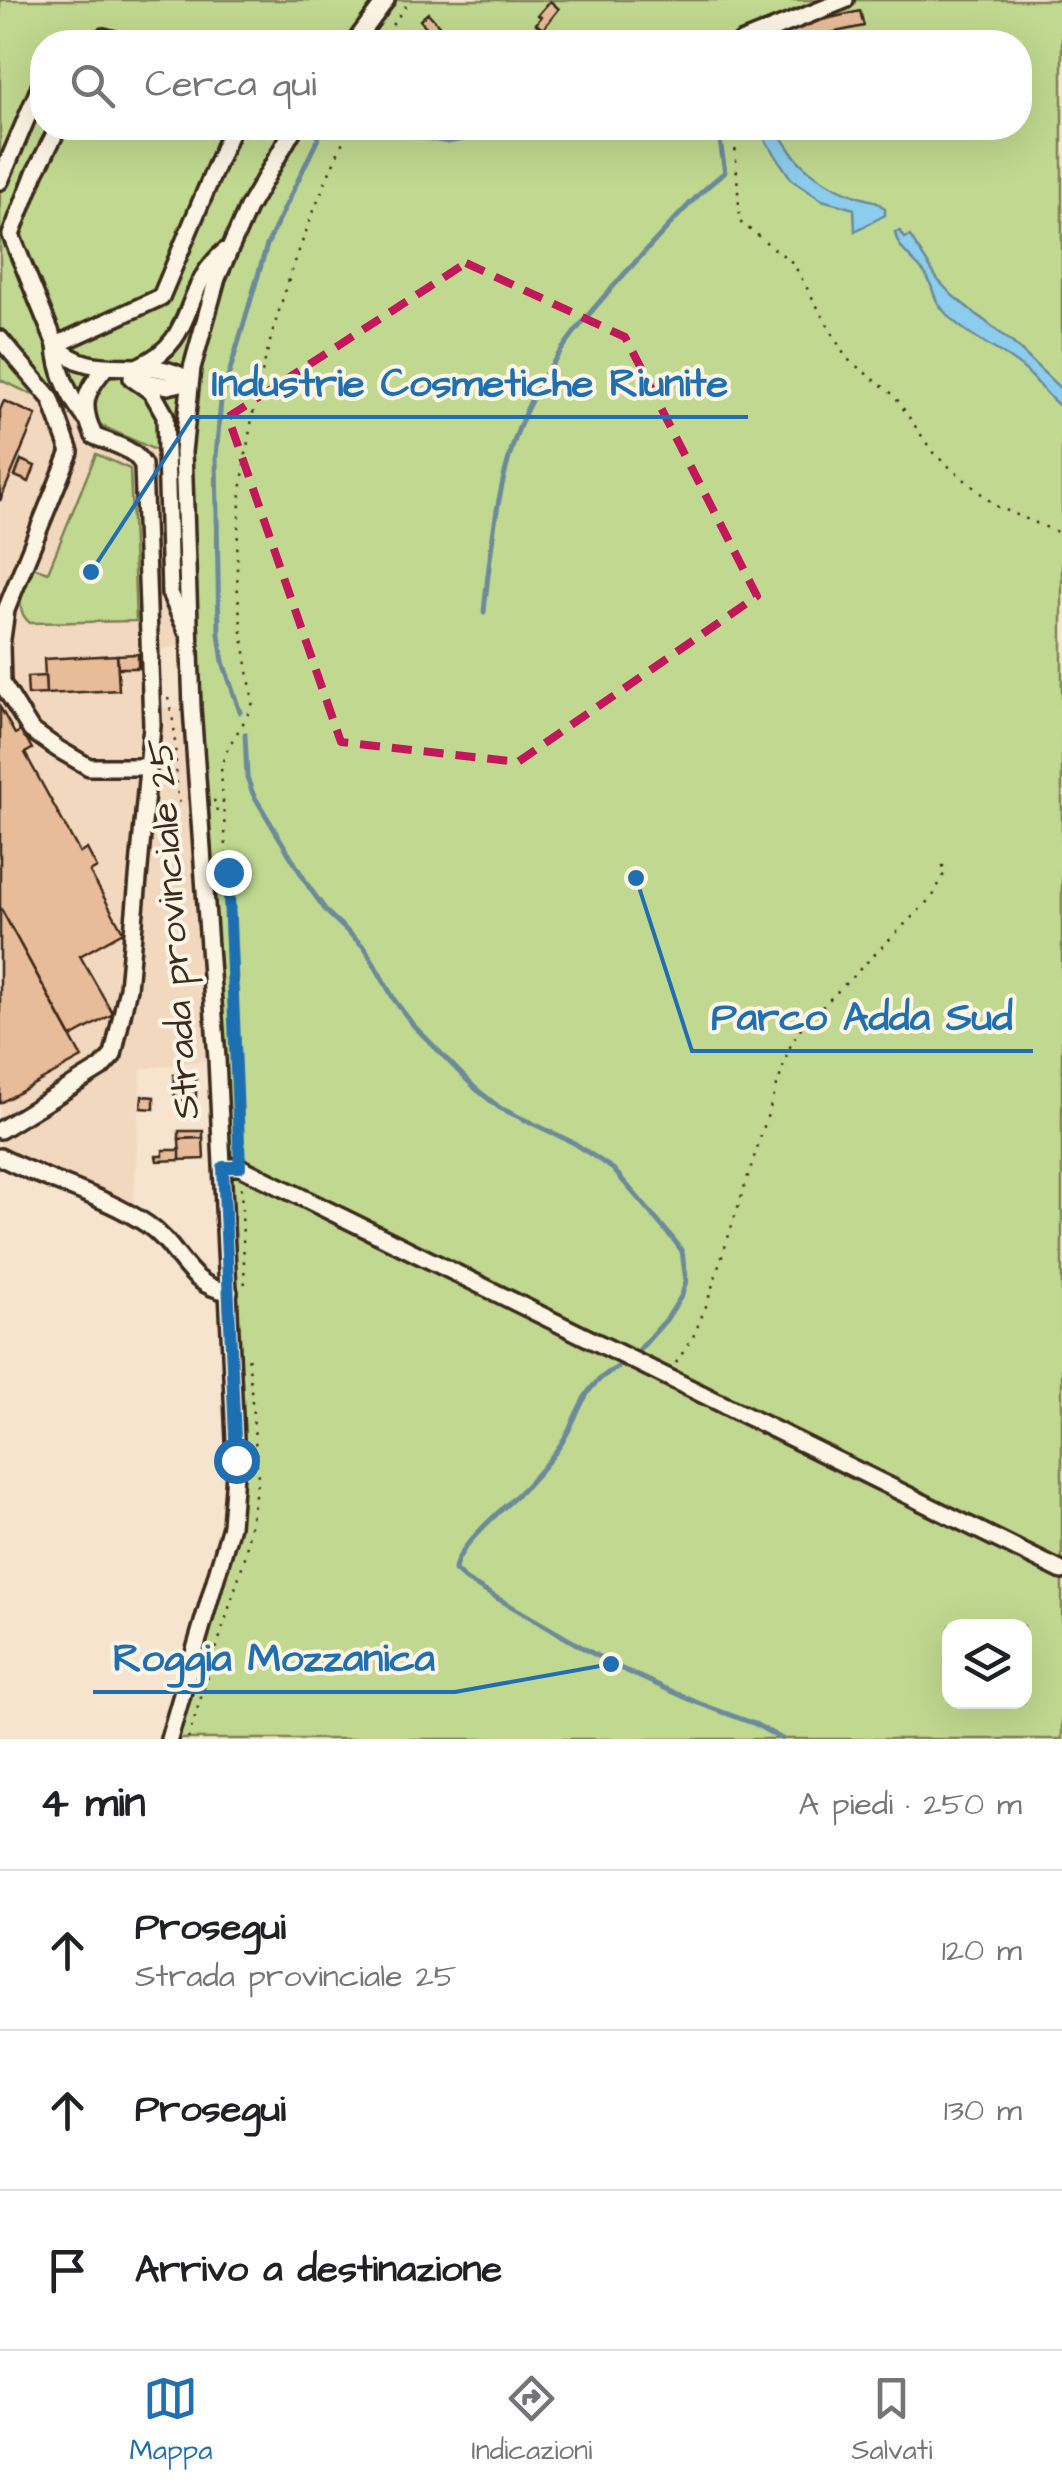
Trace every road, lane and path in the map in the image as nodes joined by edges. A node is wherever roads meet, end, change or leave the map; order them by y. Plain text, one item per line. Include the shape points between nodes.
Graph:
1 (386, 0) edge
2 (410, 0) edge
3 (845, 0) edge
4 (364, 30) edge
5 (389, 30) edge
6 (771, 30) edge
7 (30, 110) edge
8 (52, 140) edge
9 (227, 140) edge
10 (287, 140) edge
11 (343, 140) edge
12 (735, 140) edge
13 (0, 181) edge
14 (228, 249) junction
15 (0, 340) edge
16 (56, 344) junction
17 (106, 367) junction
18 (136, 372) junction
19 (190, 381) junction
20 (87, 420) junction
21 (1062, 534) edge
22 (189, 635) junction
23 (1, 682) edge
24 (148, 767) junction
25 (940, 858) dead end
26 (0, 1130) edge
27 (0, 1156) edge
28 (232, 1167) junction
29 (229, 1292) junction
30 (245, 1300) dead end
31 (247, 1338) dead end
32 (666, 1377) junction
33 (1062, 1572) edge
34 (169, 1739) edge
35 (188, 1739) edge

1 - 4 street
2 - 5 path
3 - 6 street
7 - 13 street
8 - 16 street via 11,234
9 - 16 street via 162,297
10 - 14 street, Strada provinciale 25
11 - 28 path via 281,300 251,420 240,512 239,601 253,702 226,747 221,772 233,952
12 - 21 path via 740,222 793,263 846,358 894,395 934,454 996,506
14 - 18 street via 199,281 170,347
14 - 19 street, Strada provinciale 25
15 - 23 street via 51,400 70,452 6,610
16 - 17 street via 72,358
16 - 20 street via 56,360
17 - 18 street
17 - 20 street via 86,395
18 - 19 street via 169,369
18 - 22 street via 165,415 170,594
19 - 22 street, Strada provinciale 25 via 182,480
20 - 24 street via 94,436 126,448 143,465
22 - 28 street, Strada provinciale 25 via 197,801
23 - 24 street via 31,730 58,749 90,767
24 - 26 street via 128,988 113,1055
25 - 32 path via 945,872 933,896 800,1029 789,1049 706,1306
27 - 29 street via 152,1227 199,1283
28 - 29 street, Strada provinciale 25
28 - 30 path
28 - 32 street
29 - 34 street, Strada provinciale 25 via 236,1460 231,1526
31 - 35 path via 258,1476 245,1558
32 - 33 street

